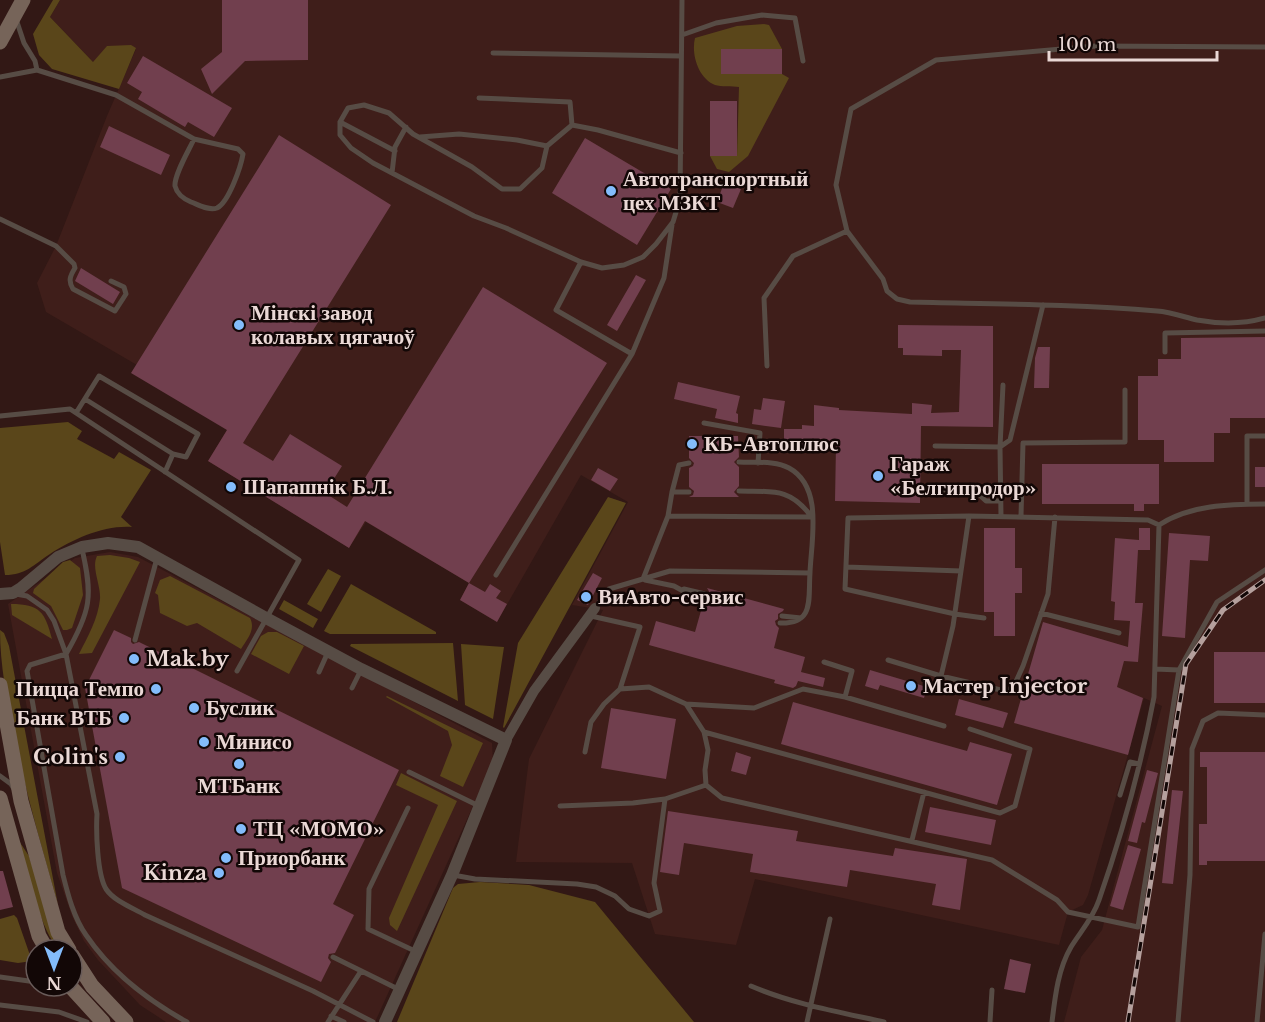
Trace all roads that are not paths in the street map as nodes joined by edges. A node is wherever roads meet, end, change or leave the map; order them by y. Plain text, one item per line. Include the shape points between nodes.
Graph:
1 (23, 0) edge
2 (682, 0) edge
3 (15, 14) junction
4 (682, 34) junction
5 (0, 40) edge
6 (1265, 47) edge
7 (493, 53) dead end
8 (681, 56) junction
9 (803, 61) dead end
10 (37, 70) junction
11 (0, 77) edge
12 (479, 98) dead end
13 (340, 122) junction
14 (572, 125) junction
15 (406, 127) junction
16 (420, 137) junction
17 (194, 139) junction
18 (547, 146) junction
19 (395, 151) junction
20 (681, 153) junction
21 (392, 173) junction
22 (0, 219) edge
23 (673, 222) junction
24 (847, 231) junction
25 (581, 262) junction
26 (111, 280) dead end
27 (1042, 305) junction
28 (1265, 318) edge
29 (1265, 331) edge
30 (1165, 352) dead end
31 (632, 354) junction
32 (766, 366) dead end
33 (1003, 385) dead end
34 (1125, 390) dead end
35 (85, 399) junction
36 (76, 413) junction
37 (0, 416) edge
38 (704, 423) dead end
39 (1265, 436) edge
40 (935, 446) dead end
41 (1000, 447) junction
42 (173, 454) junction
43 (739, 462) dead end
44 (688, 463) dead end
45 (758, 463) junction
46 (165, 472) junction
47 (936, 490) dead end
48 (739, 491) dead end
49 (672, 492) junction
50 (689, 492) dead end
51 (1000, 501) junction
52 (1247, 504) junction
53 (1265, 504) edge
54 (668, 516) junction
55 (969, 516) junction
56 (1001, 516) junction
57 (1021, 516) junction
58 (813, 517) junction
59 (1055, 517) junction
60 (1159, 525) junction
61 (82, 547) junction
62 (157, 558) junction
63 (846, 567) junction
64 (1265, 570) edge
65 (961, 571) junction
66 (810, 573) junction
67 (496, 575) dead end
68 (33, 578) junction
69 (643, 579) junction
70 (0, 586) edge
71 (674, 586) junction
72 (6, 593) edge
73 (705, 594) dead end
74 (703, 602) dead end
75 (592, 612) junction
76 (1041, 613) junction
77 (954, 614) junction
78 (782, 616) dead end
79 (266, 618) junction
80 (984, 618) dead end
81 (803, 619) junction
82 (780, 623) dead end
83 (1119, 633) dead end
84 (135, 639) dead end
85 (328, 652) junction
86 (66, 654) junction
87 (888, 660) dead end
88 (824, 662) dead end
89 (361, 669) junction
90 (1155, 669) junction
91 (1179, 670) junction
92 (237, 671) dead end
93 (319, 672) dead end
94 (941, 676) junction
95 (0, 685) edge
96 (352, 688) dead end
97 (620, 689) junction
98 (845, 697) junction
99 (686, 704) junction
100 (1265, 715) edge
101 (944, 726) dead end
102 (970, 729) dead end
103 (704, 732) junction
104 (506, 740) junction
105 (585, 752) dead end
106 (1139, 764) junction
107 (409, 772) dead end
108 (0, 776) edge
109 (706, 785) junction
110 (924, 792) junction
111 (1120, 795) dead end
112 (0, 798) edge
113 (664, 800) junction
114 (21, 801) junction
115 (560, 806) dead end
116 (480, 807) junction
117 (408, 808) dead end
118 (912, 840) junction
119 (452, 875) junction
120 (1091, 918) junction
121 (830, 919) dead end
122 (1265, 934) edge
123 (40, 938) edge
124 (61, 938) edge
125 (417, 952) junction
126 (333, 957) dead end
127 (361, 971) junction
128 (84, 974) edge
129 (0, 977) edge
130 (24, 980) edge
131 (751, 986) dead end
132 (400, 990) junction
133 (992, 990) dead end
134 (81, 998) edge
135 (339, 1004) junction
136 (0, 1005) edge
137 (811, 1005) junction
138 (330, 1019) edge
139 (87, 1022) edge
140 (102, 1022) edge
141 (126, 1022) edge
142 (187, 1022) edge
143 (344, 1022) edge
144 (373, 1022) edge
145 (385, 1022) edge
146 (807, 1022) edge
147 (884, 1022) edge
148 (990, 1022) edge
149 (1052, 1022) edge
150 (1178, 1022) edge
151 (1257, 1022) edge

1 - 3 main road
2 - 4 lane
3 - 5 main road
3 - 10 lane
4 - 8 lane
4 - 9 lane via 762,15 795,18
6 - 24 lane via 1095,46 936,60 851,109 836,185
7 - 8 lane
8 - 20 lane
10 - 11 lane
10 - 17 lane via 116,95
12 - 14 lane via 570,102
13 - 15 lane via 348,108 364,105 389,113
13 - 19 lane
13 - 21 lane via 340,135 351,148
14 - 18 lane
14 - 20 lane
15 - 16 lane
15 - 19 lane
16 - 18 lane via 459,134
16 - 18 lane via 502,189 520,189 542,168
17 - 17 lane via 238,149 243,154 225,201 216,208 183,198 175,188
19 - 21 lane
20 - 23 lane via 680,199
21 - 25 lane via 474,216
22 - 26 lane via 56,246 74,264 69,283 73,289 115,311 126,294 124,287
23 - 25 lane via 643,257 602,268
23 - 31 lane via 664,278
24 - 27 lane via 883,279 887,291 897,299
24 - 32 lane via 793,256 764,298
25 - 31 lane via 556,310
27 - 28 lane via 1161,311 1217,322
27 - 41 lane via 1010,440
29 - 30 lane via 1165,333
31 - 67 lane
33 - 41 lane
34 - 57 lane via 1125,442 1023,443
35 - 36 lane
35 - 42 lane
35 - 42 lane via 99,376 198,434 186,457
36 - 37 lane via 70,409
36 - 46 lane
38 - 45 lane via 760,433
39 - 52 lane via 1247,436
40 - 41 lane
41 - 51 lane
42 - 46 lane
43 - 45 lane
44 - 49 lane via 678,465
45 - 58 lane via 776,464 798,475 810,497
46 - 79 lane via 299,560
47 - 51 lane via 974,490 986,501
48 - 58 lane via 786,494
49 - 50 lane
49 - 54 lane
51 - 56 lane
52 - 53 lane
52 - 60 lane via 1227,504 1173,516
54 - 58 lane
54 - 69 lane
55 - 56 lane
55 - 63 lane via 848,518
55 - 65 lane
56 - 57 lane
57 - 59 lane
58 - 66 lane
59 - 60 lane via 1148,520
59 - 76 lane via 1048,594
60 - 90 lane
61 - 62 street via 123,544
61 - 68 street via 58,557
61 - 86 lane via 88,604
62 - 79 street
62 - 84 lane
63 - 65 lane
63 - 77 lane via 845,589
64 - 91 lane via 1217,602
65 - 77 lane
66 - 69 lane via 670,571
66 - 81 lane
68 - 70 street
68 - 72 street
69 - 71 lane
69 - 75 lane via 609,589
71 - 73 lane
71 - 74 lane
72 - 86 lane via 27,596 47,609
75 - 97 lane via 640,627
75 - 104 street via 534,691
76 - 83 lane
76 - 94 lane via 1013,688 1005,691
77 - 80 lane
77 - 94 lane
78 - 81 lane
79 - 85 street
79 - 92 lane
81 - 82 lane via 794,624
85 - 89 street
85 - 93 lane
86 - 135 lane via 97,814 96,837 106,890 166,925
86 - 142 lane via 30,665 27,671 70,900 85,934 118,971 150,1000
87 - 94 lane
88 - 98 lane via 852,671
89 - 96 lane
89 - 104 street
90 - 91 lane
90 - 106 lane via 1154,698
91 - 120 lane via 1137,927
95 - 114 main road
97 - 99 lane via 649,687
97 - 105 lane via 591,722
98 - 99 lane via 803,689 754,708
98 - 101 lane
99 - 103 lane
100 - 150 lane via 1218,713 1203,721 1192,748 1190,875
102 - 110 lane via 1030,749 1015,806 1000,813
103 - 109 lane via 708,750
103 - 110 lane
104 - 116 street
106 - 111 lane via 1130,762
106 - 120 lane via 1129,808
107 - 116 lane
108 - 114 lane via 11,784
109 - 113 lane
109 - 118 lane via 722,798
110 - 118 lane
112 - 123 main road
113 - 115 lane
113 - 119 lane via 654,883 660,911 649,916 629,909 615,896 596,887
114 - 124 main road
116 - 119 street
117 - 125 lane via 369,889 368,929
118 - 120 lane via 992,860 1057,900 1068,912
119 - 125 street
120 - 149 lane via 1065,962
121 - 137 lane
122 - 151 lane
125 - 132 street
126 - 127 lane
127 - 132 lane
127 - 135 lane
128 - 141 main road
129 - 130 lane
131 - 137 lane
132 - 145 street
133 - 148 lane
134 - 140 main road
135 - 138 lane
135 - 144 lane
136 - 139 lane via 59,1012
137 - 146 lane
137 - 147 lane
138 - 143 lane

